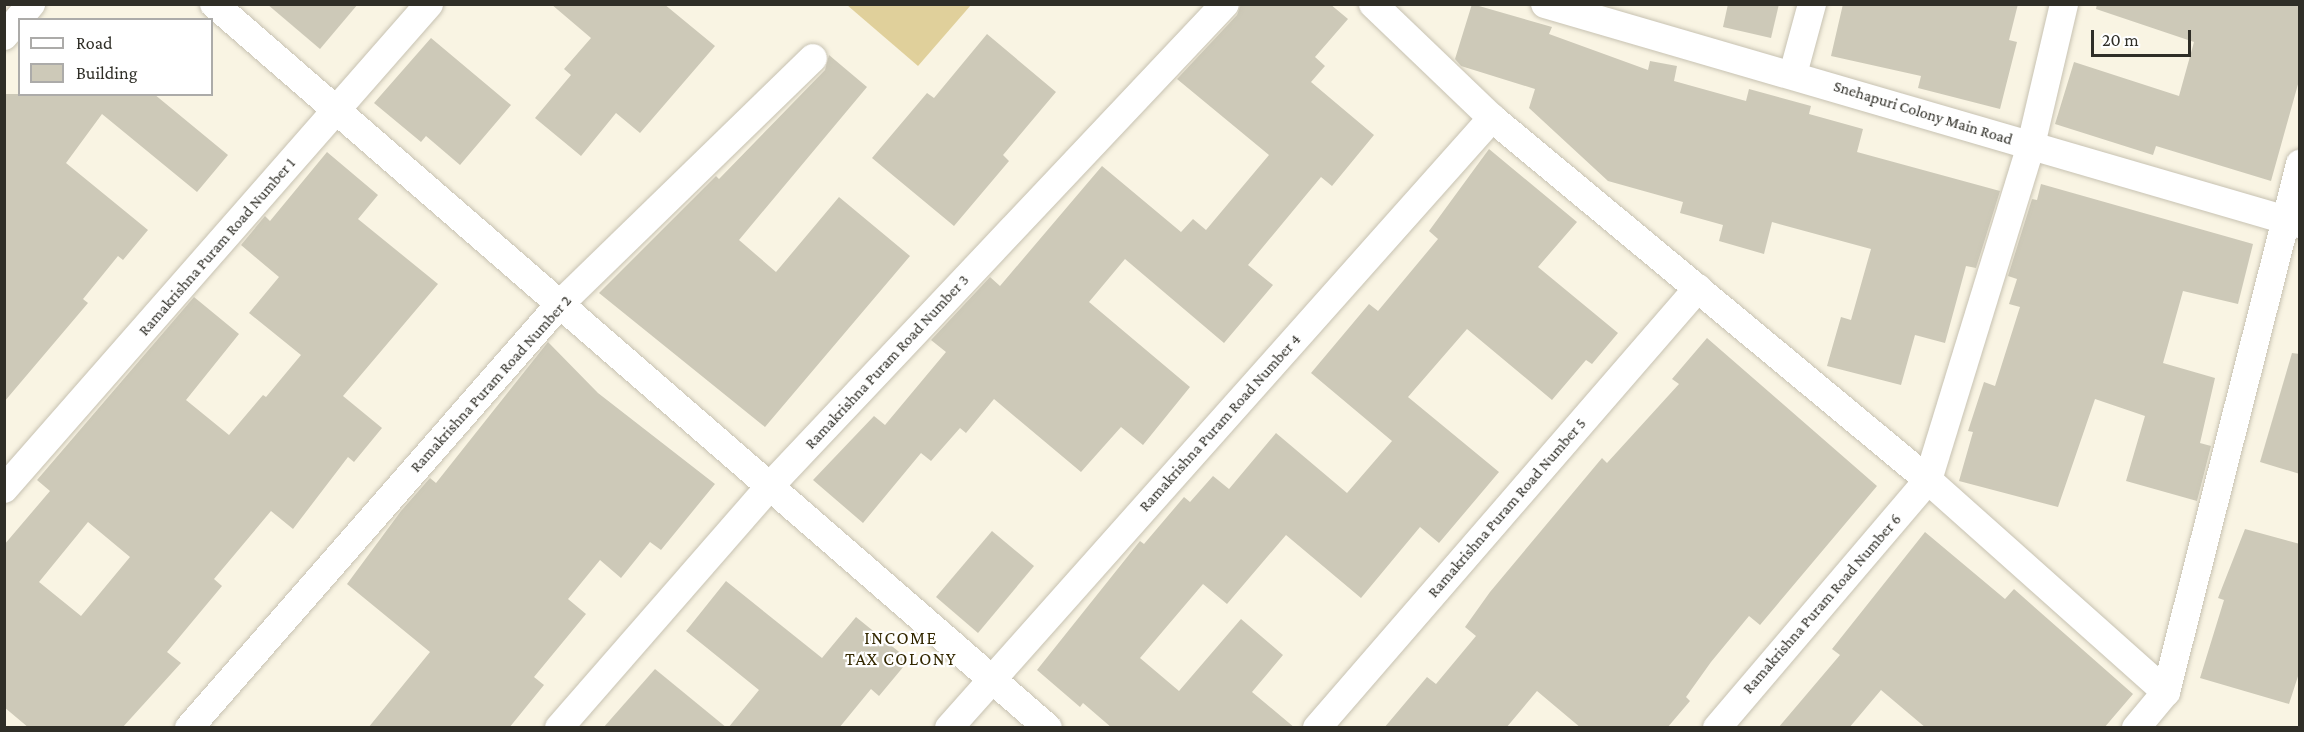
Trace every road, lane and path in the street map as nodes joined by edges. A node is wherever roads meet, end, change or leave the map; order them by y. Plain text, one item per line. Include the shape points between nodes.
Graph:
1 (32, 4) edge
2 (214, 4) edge
3 (429, 4) edge
4 (1225, 4) edge
5 (1373, 4) edge
6 (1545, 4) edge
7 (1812, 4) edge
8 (2064, 4) edge
9 (20, 18) edge
10 (18, 20) edge
11 (4, 36) edge
12 (813, 58) dead end
13 (1793, 74) junction
14 (336, 111) junction
15 (1492, 118) junction
16 (2031, 145) junction
17 (2300, 164) edge
18 (2292, 222) edge
19 (1698, 288) junction
20 (559, 305) junction
21 (1928, 480) junction
22 (769, 487) junction
23 (4, 489) edge
24 (992, 678) junction
25 (2166, 692) junction
26 (189, 728) edge
27 (559, 728) edge
28 (949, 728) edge
29 (1048, 728) edge
30 (1317, 728) edge
31 (1717, 728) edge
32 (2136, 728) edge

1 - 9 street
2 - 14 street
3 - 14 street, Ramakrishna Puram Road Number 1
4 - 22 street, Ramakrishna Puram Road Number 3
5 - 15 street
6 - 13 street, Snehapuri Colony Main Road
7 - 13 street
8 - 16 street
10 - 11 street
12 - 20 street, Ramakrishna Puram Road Number 2
13 - 16 street, Snehapuri Colony Main Road
14 - 20 street
14 - 23 street, Ramakrishna Puram Road Number 1
15 - 19 street
15 - 24 street, Ramakrishna Puram Road Number 4
16 - 18 street, Snehapuri Colony Main Road
16 - 21 street
17 - 18 street
18 - 25 street
19 - 21 street
19 - 30 street, Ramakrishna Puram Road Number 5
20 - 22 street
20 - 26 street, Ramakrishna Puram Road Number 2
21 - 25 street
21 - 31 street, Ramakrishna Puram Road Number 6
22 - 24 street
22 - 27 street, Ramakrishna Puram Road Number 3
24 - 28 street, Ramakrishna Puram Road Number 4
24 - 29 street
25 - 32 street

